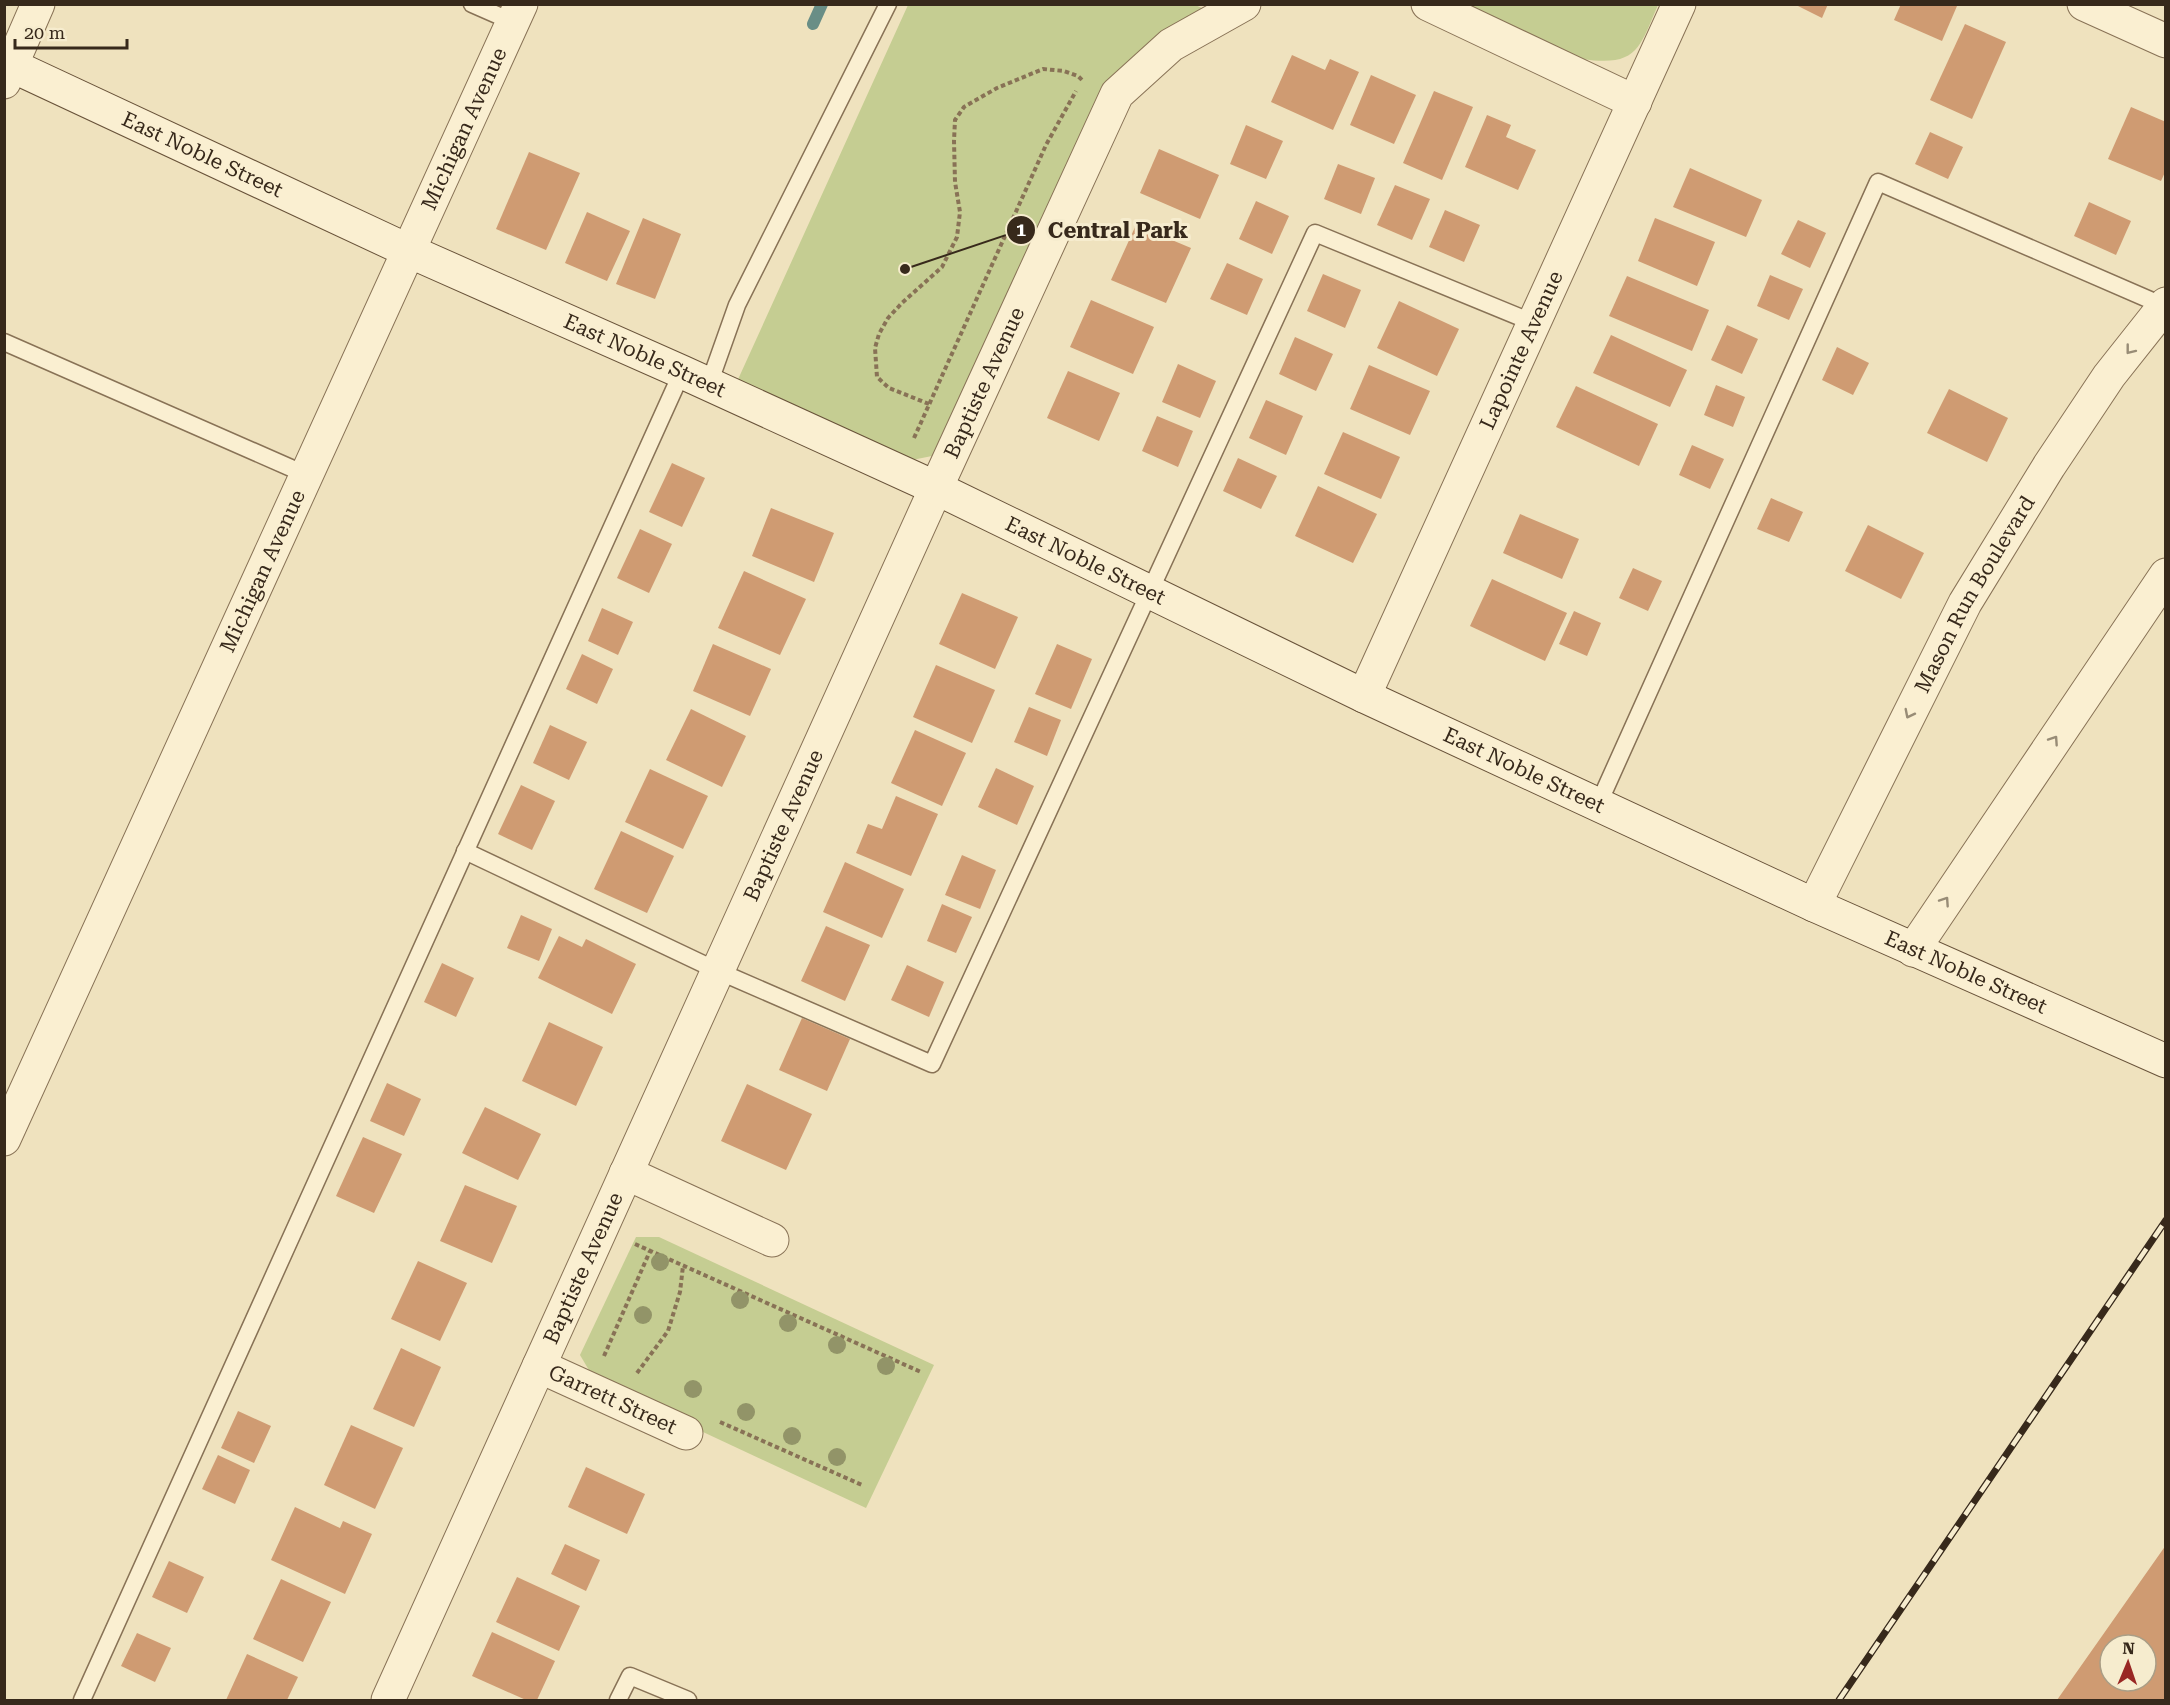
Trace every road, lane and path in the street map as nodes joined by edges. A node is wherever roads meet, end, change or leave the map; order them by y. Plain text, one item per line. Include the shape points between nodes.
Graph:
1 (38, 4) edge
2 (472, 4) edge
3 (888, 4) edge
4 (1244, 4) edge
5 (1428, 4) edge
6 (1679, 4) edge
7 (2084, 4) edge
8 (517, 13) edge
9 (2166, 41) edge
10 (7, 70) edge
11 (1635, 102) junction
12 (409, 251) junction
13 (2165, 305) edge
14 (1534, 323) junction
15 (4, 342) edge
16 (696, 378) junction
17 (929, 404) joint
18 (307, 475) junction
19 (936, 488) junction
20 (2166, 575) edge
21 (1148, 591) junction
22 (1364, 696) junction
23 (1598, 805) junction
24 (465, 851) junction
25 (1814, 905) junction
26 (1913, 950) junction
27 (718, 971) junction
28 (2166, 1061) edge
29 (4, 1139) edge
30 (626, 1173) junction
31 (772, 1240) dead end
32 (635, 1244) dead end
33 (650, 1251) junction
34 (683, 1266) junction
35 (603, 1357) dead end
36 (539, 1366) junction
37 (921, 1372) dead end
38 (630, 1382) dead end
39 (686, 1433) dead end
40 (82, 1701) edge
41 (388, 1701) edge
42 (618, 1701) edge
43 (688, 1701) edge

1 - 10 street
2 - 8 lane
3 - 16 lane via 737,305
4 - 19 street, Baptiste Avenue via 1171,45 1117,94
5 - 11 street
6 - 11 street, Lapointe Avenue
7 - 9 street
8 - 12 street, Michigan Avenue
10 - 12 street, East Noble Street
11 - 14 street, Lapointe Avenue
12 - 16 street, East Noble Street
12 - 18 street, Michigan Avenue
13 - 23 lane via 1878,182
13 -> 25 street, Mason Run Boulevard via 2109,376 1965,603
14 - 21 lane via 1315,233
14 - 22 street, Lapointe Avenue
15 - 18 lane
16 - 19 street, East Noble Street
16 - 24 lane
17 - 17 path via 889,388 878,377 875,348 888,318 942,267 957,237 960,212 954,162 955,120 964,107 1043,69 1078,76 1083,81 1046,145
18 - 29 street, Michigan Avenue
19 - 21 street, East Noble Street
19 - 27 street, Baptiste Avenue
26 -> 20 street
21 - 22 street, East Noble Street
21 - 27 lane via 932,1064
22 - 23 street, East Noble Street
23 - 25 street, East Noble Street
24 - 27 lane
24 - 40 lane
25 - 26 street, East Noble Street
26 - 28 street, East Noble Street
27 - 30 street, Baptiste Avenue
30 - 31 street
30 - 36 street, Baptiste Avenue
32 - 33 path
33 - 34 path
33 - 35 path
34 - 37 path
34 - 38 path via 668,1331
36 - 39 street, Garrett Street
36 - 41 street, Baptiste Avenue
42 - 43 lane via 630,1676

